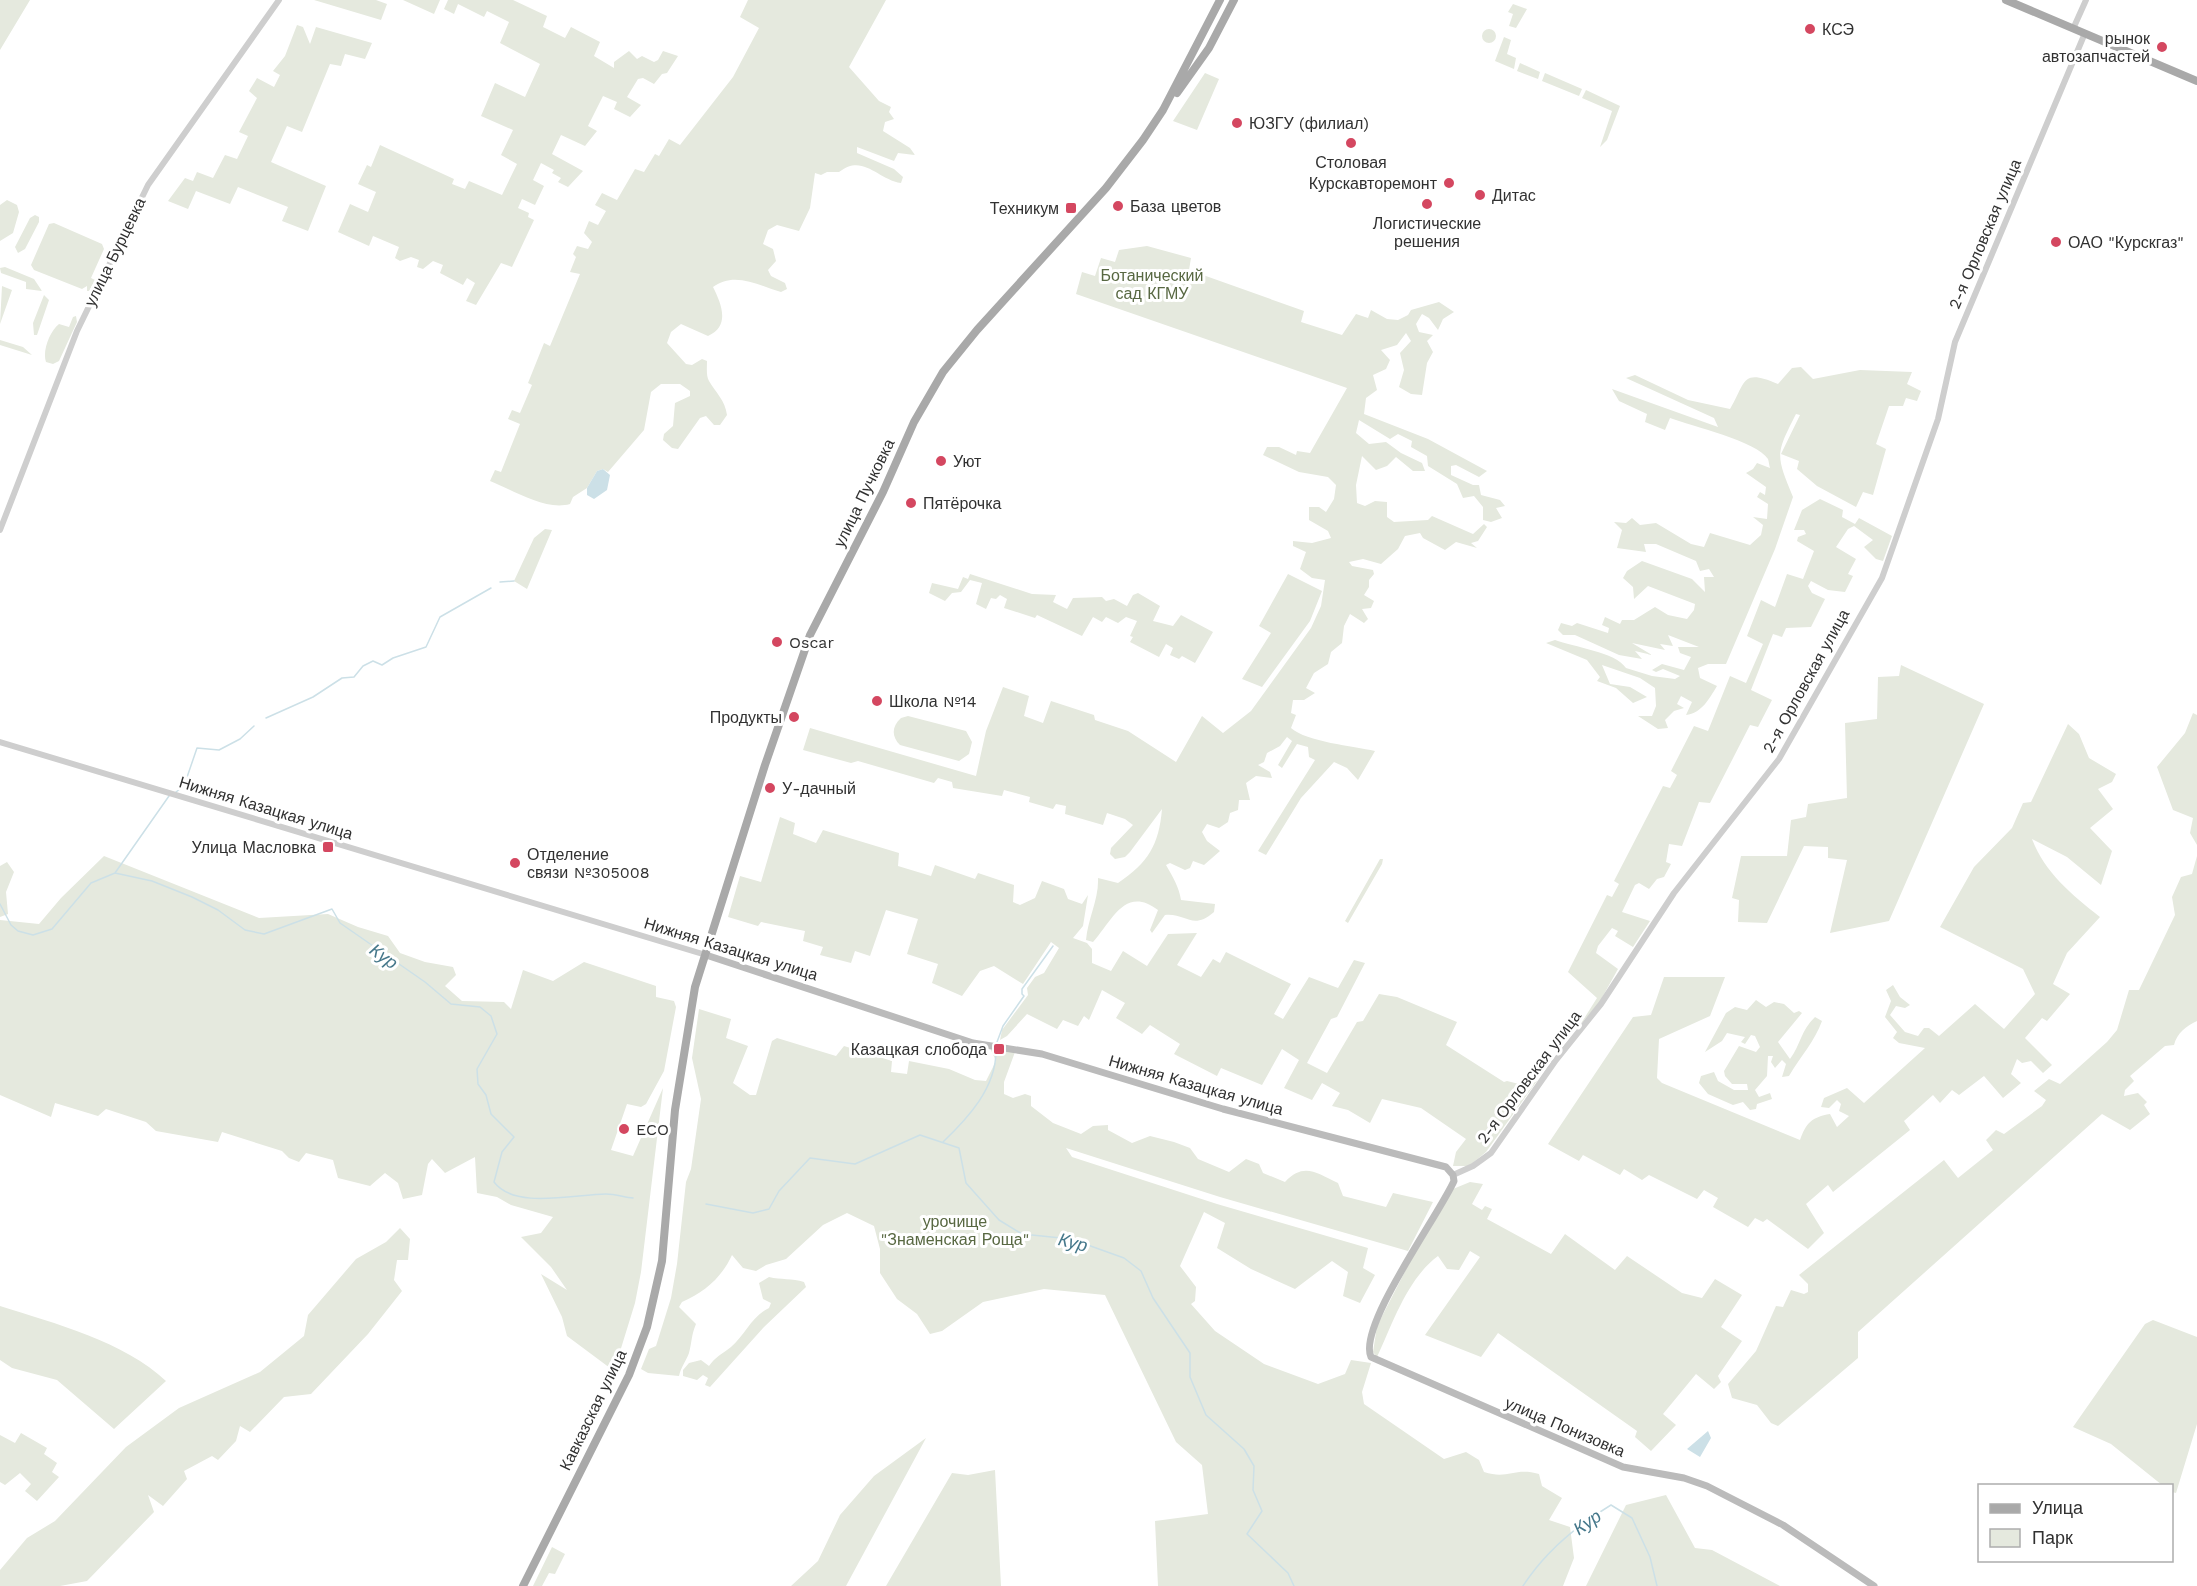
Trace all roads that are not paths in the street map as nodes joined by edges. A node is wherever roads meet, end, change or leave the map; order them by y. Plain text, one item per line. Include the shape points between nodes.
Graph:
1 (279, 0) edge
2 (1220, 0) edge
3 (1234, 0) edge
4 (2006, 0) edge
5 (2086, 0) edge
6 (2073, 29) junction
7 (2085, 33) junction
8 (2197, 81) edge
9 (1163, 110) junction
10 (0, 530) edge
11 (0, 742) edge
12 (706, 955) junction
13 (1453, 1175) junction
14 (523, 1586) edge
15 (1874, 1586) edge

1 - 10 street, улица Бурцевка via 148,185 77,331
2 - 9 main road, улица Пучковка
3 - 9 main road, улица Пучковка via 1209,48
4 - 6 main road
5 - 6 street
6 - 7 main road
7 - 8 main road
7 - 13 street, 2-я Орловская улица via 1955,342 1938,419 1882,578 1779,759 1674,893 1601,1004 1491,1153
9 - 12 main road, улица Пучковка via 1106,188 958,351 914,422 810,635
11 - 12 street, Нижняя Казацкая улица
12 - 13 main road, Нижняя Казацкая улица via 973,1042 1042,1054 1223,1109 1435,1163
12 - 14 main road, Кавказская улица via 695,987 681,1060 662,1261 652,1309 629,1376
13 - 15 main road, улица Понизовка via 1451,1186 1382,1309 1368,1345 1371,1357 1623,1467 1707,1486 1779,1522

